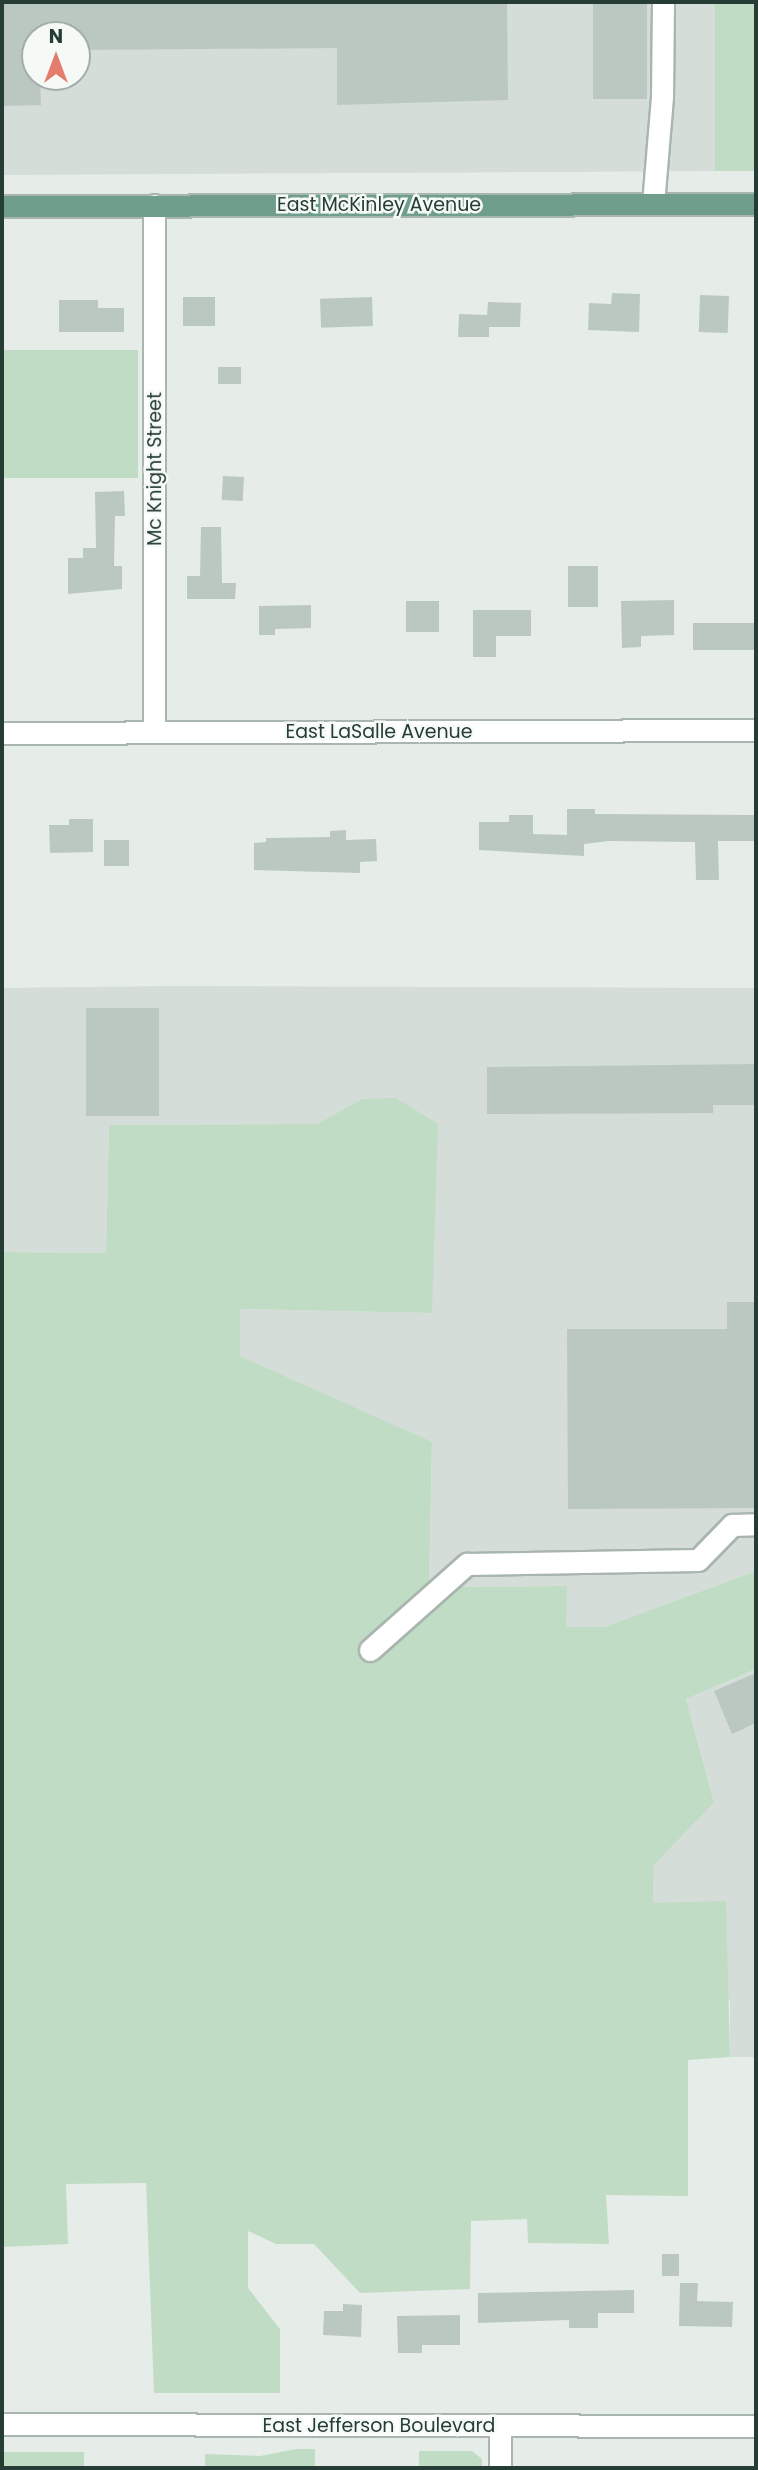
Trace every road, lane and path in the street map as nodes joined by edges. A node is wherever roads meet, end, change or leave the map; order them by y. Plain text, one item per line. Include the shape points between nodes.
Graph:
1 (663, 2) edge
2 (653, 204) junction
3 (756, 204) edge
4 (154, 205) junction
5 (2, 206) edge
6 (756, 730) edge
7 (154, 732) junction
8 (2, 733) edge
9 (756, 1524) edge
10 (370, 1650) dead end
11 (2, 2424) edge
12 (500, 2426) junction
13 (756, 2426) edge
14 (500, 2468) edge

1 - 2 street via 663,97 654,147
2 - 3 main road, East McKinley Avenue
2 - 4 main road, East McKinley Avenue
4 - 5 main road, East McKinley Avenue
4 - 7 street, Mc Knight Street
6 - 7 street, East LaSalle Avenue
7 - 8 street, East LaSalle Avenue
9 - 10 street via 733,1525 698,1560 467,1564
11 - 12 street, East Jefferson Boulevard
12 - 13 street, East Jefferson Boulevard
12 - 14 street

